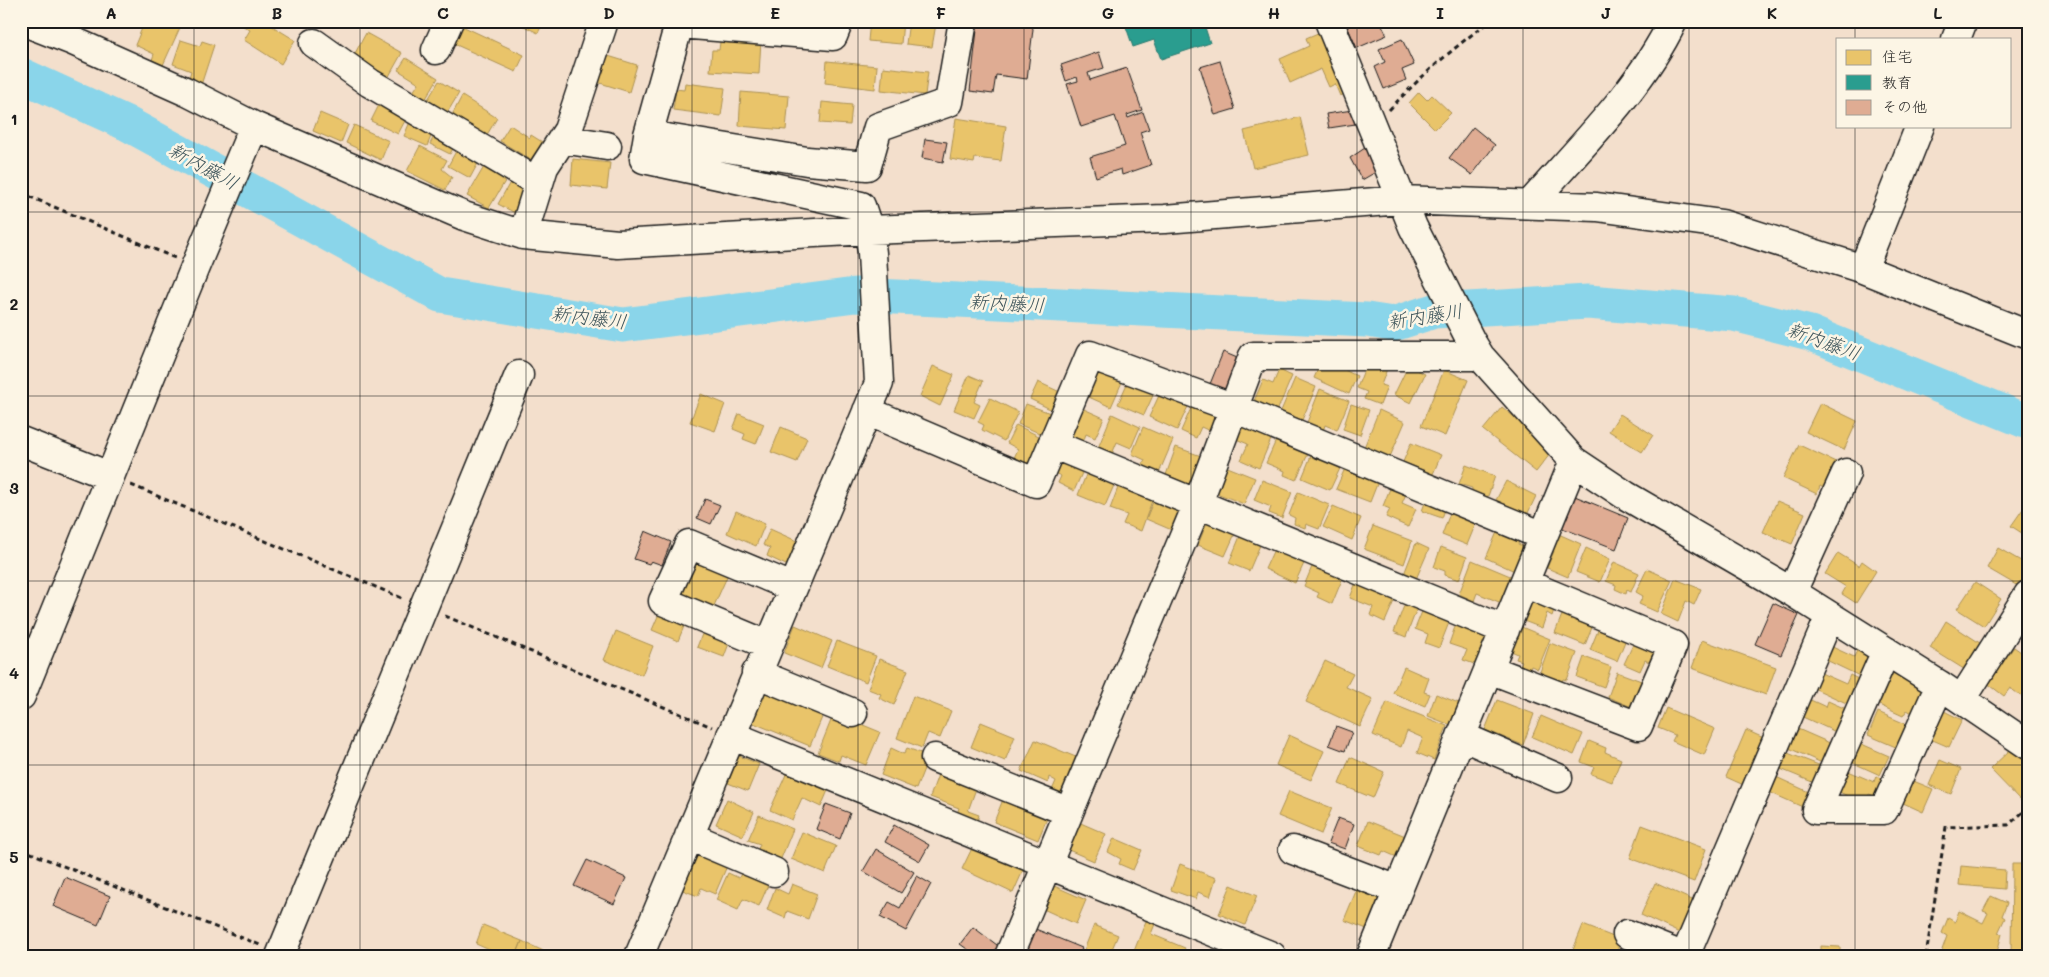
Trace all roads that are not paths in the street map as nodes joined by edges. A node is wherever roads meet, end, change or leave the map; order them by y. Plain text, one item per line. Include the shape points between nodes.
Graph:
1 (22, 21) edge
2 (449, 21) edge
3 (604, 21) edge
4 (839, 21) edge
5 (963, 21) edge
6 (1329, 21) edge
7 (1673, 21) edge
8 (1963, 21) edge
9 (673, 23) edge
10 (77, 31) edge
11 (1956, 38) edge
12 (314, 43) dead end
13 (436, 50) dead end
14 (254, 126) junction
15 (1919, 128) edge
16 (648, 136) junction
17 (562, 139) junction
18 (607, 146) dead end
19 (539, 183) junction
20 (1401, 200) junction
21 (1530, 204) junction
22 (523, 234) junction
23 (871, 241) junction
24 (1863, 269) junction
25 (2028, 335) edge
26 (1475, 348) junction
27 (519, 374) dead end
28 (1234, 408) junction
29 (867, 411) junction
30 (21, 442) edge
31 (1052, 444) junction
32 (1574, 461) junction
33 (1846, 473) dead end
34 (109, 476) junction
35 (1198, 504) junction
36 (1543, 536) junction
37 (1524, 583) junction
38 (792, 587) junction
39 (1792, 592) junction
40 (2028, 595) edge
41 (1830, 616) junction
42 (1505, 630) junction
43 (768, 645) junction
44 (1886, 651) junction
45 (1489, 669) junction
46 (756, 673) junction
47 (1940, 685) junction
48 (21, 696) edge
49 (1962, 699) junction
50 (853, 713) dead end
51 (731, 735) junction
52 (1461, 736) junction
53 (2028, 745) edge
54 (935, 758) dead end
55 (1558, 778) dead end
56 (1069, 812) junction
57 (689, 836) junction
58 (1293, 850) dead end
59 (1047, 862) junction
60 (774, 872) dead end
61 (1398, 890) junction
62 (1626, 934) dead end
63 (280, 955) edge
64 (639, 956) edge
65 (1009, 956) edge
66 (1272, 956) edge
67 (1371, 956) edge
68 (1684, 956) edge

1 - 10 street
2 - 13 street
3 - 17 street via 568,130
4 - 9 street via 833,36
5 - 16 street via 949,102 878,127 867,166 806,161
6 - 20 street
7 - 21 street via 1664,40 1629,90
8 - 11 street
9 - 16 street
10 - 14 street
12 - 19 street via 370,82
14 - 22 street via 464,216
14 - 34 street
15 - 24 street
16 - 23 street via 644,159 861,206
17 - 18 street
17 - 19 street via 544,168
19 - 22 street
20 - 21 street
20 - 23 street
20 - 26 street
21 - 24 street via 1597,207 1722,224
22 - 23 street via 618,244
23 - 29 street via 879,383
24 - 25 street
26 - 28 street via 1253,356
26 - 32 street
27 - 63 street
28 - 31 street via 1090,355
28 - 35 street
28 - 36 street
29 - 31 street via 1036,483
29 - 38 street
30 - 34 street
31 - 35 street
32 - 36 street
32 - 39 street via 1625,495
33 - 39 street
34 - 48 street
35 - 42 street
35 - 56 street
36 - 37 street
37 - 42 street
37 - 45 street via 1673,644 1638,726
38 - 43 street
38 - 43 street via 689,544 662,601
39 - 41 street
40 - 49 street
41 - 44 street
41 - 68 street
42 - 45 street
43 - 46 street
44 - 47 street
44 - 47 street via 1816,810 1884,810
45 - 52 street
46 - 50 street
46 - 51 street
47 - 49 street
49 - 53 street
51 - 57 street
51 - 59 street
52 - 55 street
52 - 61 street
54 - 56 street
56 - 59 street
57 - 60 street
57 - 64 street
58 - 61 street
59 - 65 street
59 - 66 street
61 - 67 street
62 - 68 street

